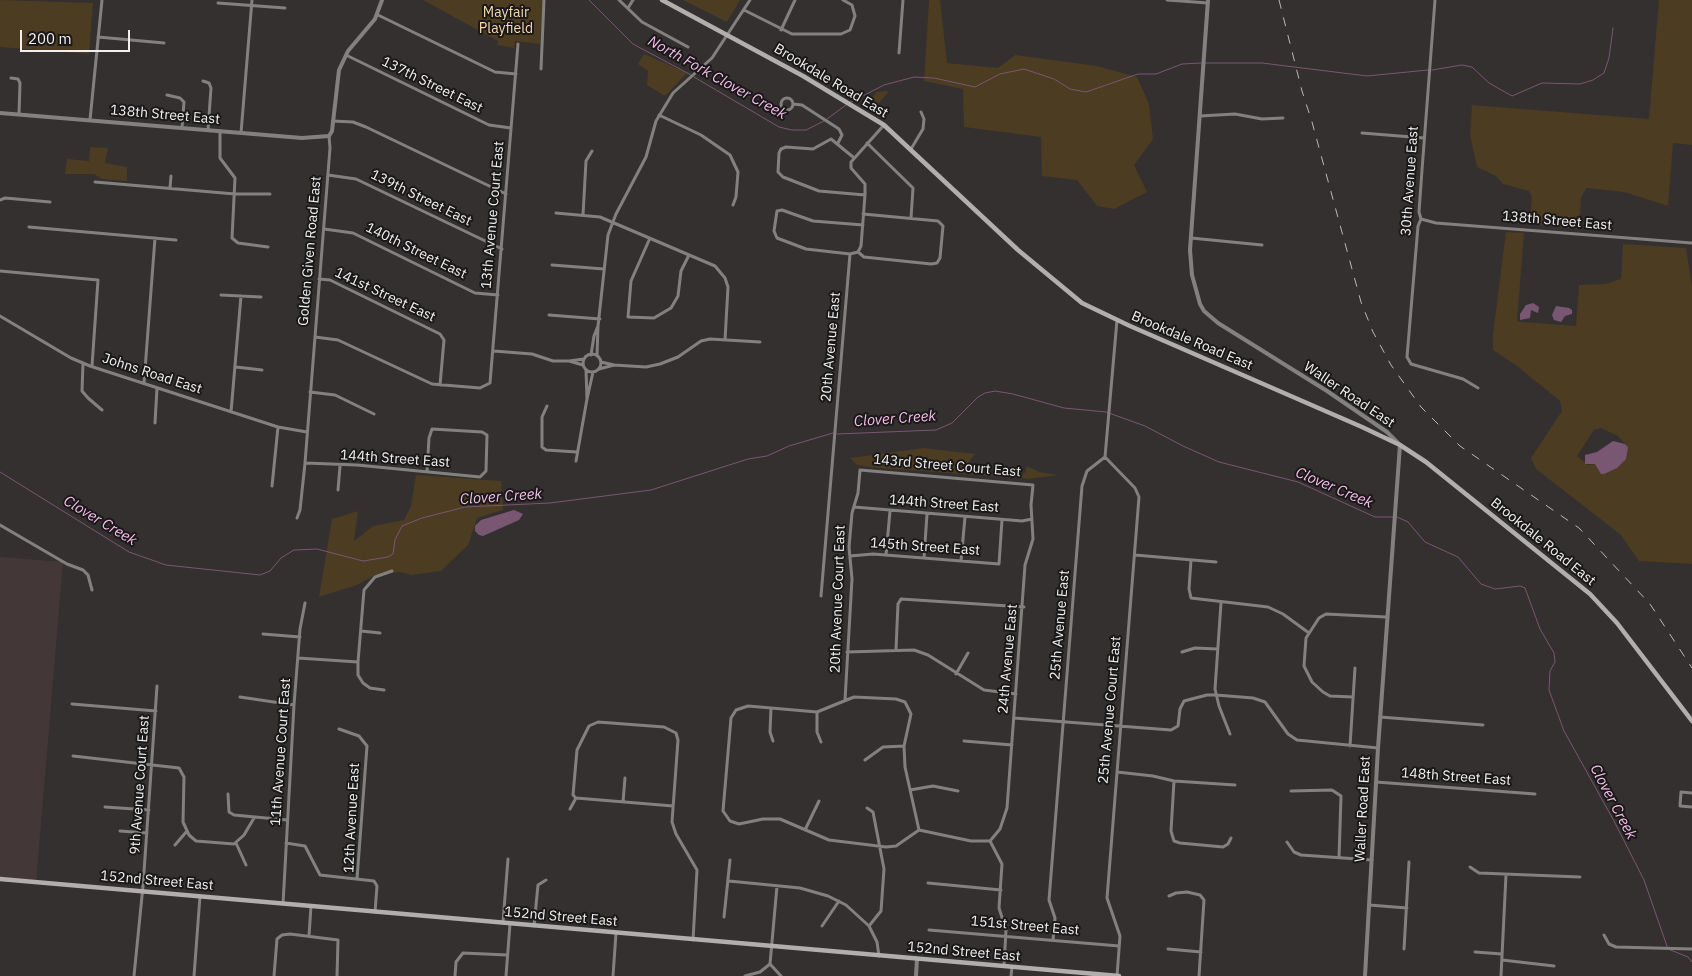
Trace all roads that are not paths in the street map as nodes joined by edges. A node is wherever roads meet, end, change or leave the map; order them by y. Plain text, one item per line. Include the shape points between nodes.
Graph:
1 (102, 0) edge
2 (252, 0) edge
3 (382, 0) edge
4 (544, 0) edge
5 (619, 0) edge
6 (633, 0) edge
7 (662, 0) edge
8 (750, 0) edge
9 (796, 0) edge
10 (843, 0) edge
11 (903, 0) edge
12 (1167, 0) edge
13 (1435, 0) edge
14 (1208, 2) edge
15 (218, 3) dead end
16 (252, 6) junction
17 (285, 8) dead end
18 (628, 9) junction
19 (744, 10) junction
20 (378, 14) junction
21 (781, 30) junction
22 (729, 35) junction
23 (98, 37) junction
24 (164, 43) dead end
25 (518, 44) dead end
26 (688, 47) dead end
27 (899, 54) dead end
28 (346, 56) junction
29 (541, 69) dead end
30 (516, 74) junction
31 (11, 78) dead end
32 (203, 82) dead end
33 (167, 95) dead end
34 (794, 104) junction
35 (921, 112) dead end
36 (0, 113) edge
37 (19, 114) junction
38 (659, 115) junction
39 (1200, 116) junction
40 (1283, 118) dead end
41 (90, 120) junction
42 (332, 121) junction
43 (884, 125) junction
44 (182, 128) junction
45 (511, 128) junction
46 (208, 130) junction
47 (220, 131) junction
48 (241, 133) junction
49 (1362, 133) dead end
50 (329, 136) junction
51 (1424, 138) junction
52 (838, 143) junction
53 (867, 144) junction
54 (911, 149) junction
55 (592, 150) dead end
56 (853, 157) junction
57 (328, 175) junction
58 (171, 176) dead end
59 (95, 182) dead end
60 (170, 188) junction
61 (235, 194) junction
62 (270, 194) dead end
63 (506, 194) junction
64 (865, 195) junction
65 (0, 200) edge
66 (50, 202) dead end
67 (733, 205) dead end
68 (556, 213) dead end
69 (864, 214) junction
70 (583, 215) junction
71 (911, 218) junction
72 (1421, 219) junction
73 (612, 222) junction
74 (863, 225) junction
75 (29, 227) dead end
76 (324, 228) junction
77 (155, 238) junction
78 (650, 238) junction
79 (1191, 238) junction
80 (176, 240) dead end
81 (1692, 243) edge
82 (1262, 245) dead end
83 (268, 247) dead end
84 (502, 248) junction
85 (858, 252) junction
86 (850, 254) junction
87 (689, 255) junction
88 (552, 266) dead end
89 (604, 269) junction
90 (0, 271) edge
91 (320, 279) junction
92 (221, 295) dead end
93 (498, 295) junction
94 (241, 296) junction
95 (261, 296) dead end
96 (549, 315) dead end
97 (0, 316) edge
98 (600, 319) junction
99 (1117, 320) junction
100 (598, 326) junction
101 (315, 337) junction
102 (725, 340) junction
103 (760, 342) dead end
104 (494, 351) junction
105 (590, 355) junction
106 (597, 356) junction
107 (584, 359) junction
108 (569, 361) junction
109 (600, 362) junction
110 (83, 363) junction
111 (583, 365) junction
112 (614, 365) junction
113 (92, 366) junction
114 (236, 367) junction
115 (598, 369) junction
116 (262, 370) dead end
117 (586, 370) junction
118 (593, 372) junction
119 (144, 384) junction
120 (440, 385) junction
121 (158, 388) junction
122 (1478, 388) dead end
123 (310, 392) junction
124 (587, 399) junction
125 (547, 406) dead end
126 (102, 410) dead end
127 (231, 412) junction
128 (374, 414) dead end
129 (155, 423) dead end
130 (278, 427) junction
131 (307, 432) junction
132 (1400, 444) junction
133 (577, 452) junction
134 (1105, 457) junction
135 (576, 461) dead end
136 (305, 463) junction
137 (340, 466) junction
138 (860, 470) joint
139 (427, 472) junction
140 (1033, 485) joint
141 (272, 486) dead end
142 (338, 490) dead end
143 (854, 507) junction
144 (890, 511) junction
145 (927, 514) junction
146 (965, 517) junction
147 (297, 518) dead end
148 (1032, 519) junction
149 (1002, 520) junction
150 (0, 526) edge
151 (886, 555) junction
152 (1135, 555) junction
153 (850, 556) junction
154 (924, 558) junction
155 (1191, 560) junction
156 (962, 561) junction
157 (1216, 562) dead end
158 (392, 571) dead end
159 (92, 590) dead end
160 (821, 596) dead end
161 (305, 603) dead end
162 (1221, 603) junction
163 (1024, 607) junction
164 (1386, 617) junction
165 (1310, 631) junction
166 (361, 632) junction
167 (380, 633) dead end
168 (263, 634) dead end
169 (300, 637) junction
170 (896, 649) junction
171 (1217, 649) junction
172 (847, 652) junction
173 (1182, 652) dead end
174 (968, 654) dead end
175 (298, 658) junction
176 (358, 662) junction
177 (1355, 668) dead end
178 (956, 674) junction
179 (157, 686) dead end
180 (384, 690) dead end
181 (1016, 694) junction
182 (1216, 695) junction
183 (240, 697) dead end
184 (1353, 697) junction
185 (845, 700) junction
186 (72, 704) dead end
187 (294, 705) junction
188 (771, 708) junction
189 (156, 711) junction
190 (817, 712) junction
191 (1380, 717) junction
192 (1014, 718) junction
193 (1692, 721) edge
194 (1063, 722) junction
195 (1482, 725) dead end
196 (1120, 726) junction
197 (339, 729) dead end
198 (1230, 734) dead end
199 (773, 741) dead end
200 (964, 741) dead end
201 (821, 742) dead end
202 (1012, 745) junction
203 (904, 746) junction
204 (1350, 746) junction
205 (1378, 748) junction
206 (73, 756) dead end
207 (865, 760) dead end
208 (153, 763) junction
209 (1117, 772) junction
210 (625, 778) dead end
211 (1174, 781) junction
212 (1376, 782) junction
213 (1235, 785) dead end
214 (910, 790) junction
215 (958, 791) dead end
216 (1291, 791) dead end
217 (1692, 793) edge
218 (228, 794) dead end
219 (1535, 794) dead end
220 (576, 798) junction
221 (819, 801) dead end
222 (623, 802) junction
223 (673, 806) junction
224 (105, 807) dead end
225 (1692, 807) edge
226 (867, 808) dead end
227 (570, 809) dead end
228 (149, 810) junction
229 (254, 818) junction
230 (287, 820) junction
231 (805, 830) junction
232 (919, 830) junction
233 (120, 831) dead end
234 (186, 831) junction
235 (147, 833) junction
236 (1231, 838) dead end
237 (990, 840) junction
238 (1287, 842) dead end
239 (236, 843) junction
240 (286, 843) junction
241 (175, 845) dead end
242 (880, 846) junction
243 (1340, 858) junction
244 (508, 859) dead end
245 (730, 860) dead end
246 (1372, 860) junction
247 (1409, 862) dead end
248 (246, 865) dead end
249 (1470, 867) dead end
250 (1506, 875) junction
251 (1580, 877) dead end
252 (0, 879) edge
253 (357, 879) junction
254 (546, 880) dead end
255 (728, 881) junction
256 (928, 883) dead end
257 (777, 886) junction
258 (1001, 890) junction
259 (142, 892) junction
260 (200, 896) junction
261 (1169, 896) dead end
262 (839, 901) junction
263 (283, 904) junction
264 (1369, 905) junction
265 (311, 906) junction
266 (1407, 908) junction
267 (375, 912) junction
268 (724, 917) dead end
269 (503, 923) junction
270 (510, 924) junction
271 (534, 926) junction
272 (822, 926) dead end
273 (868, 926) junction
274 (928, 930) dead end
275 (616, 933) junction
276 (1604, 935) dead end
277 (309, 936) junction
278 (1006, 936) junction
279 (693, 940) junction
280 (1053, 940) junction
281 (772, 946) junction
282 (1119, 946) junction
283 (1168, 949) dead end
284 (1404, 949) dead end
285 (1692, 949) edge
286 (1201, 952) junction
287 (1475, 952) dead end
288 (1502, 954) junction
289 (507, 955) junction
290 (879, 956) junction
291 (917, 959) junction
292 (1502, 960) junction
293 (770, 964) junction
294 (1004, 966) junction
295 (1554, 966) dead end
296 (1012, 967) junction
297 (1063, 974) edge
298 (134, 976) edge
299 (194, 976) edge
300 (274, 976) edge
301 (337, 976) edge
302 (455, 976) edge
303 (506, 976) edge
304 (613, 976) edge
305 (745, 976) edge
306 (781, 976) edge
307 (916, 976) edge
308 (1011, 976) edge
309 (1118, 976) edge
310 (1199, 976) edge
311 (1365, 976) edge
312 (1501, 976) edge

1 - 23 street
2 - 16 street
3 - 20 street, Golden Given Road East
4 - 29 street
5 - 18 street
6 - 18 street
7 - 22 main road, Brookdale Road East
8 - 19 street
9 - 21 street
10 - 21 street via 852,5 856,16 854,25 846,34 796,35
11 - 27 street
12 - 14 street
13 - 51 street, 30th Avenue East
14 - 39 street, Waller Road East
15 - 16 street
16 - 17 street
16 - 48 street
18 - 26 street via 642,22
19 - 21 street
19 - 22 street
20 - 28 street, Golden Given Road East
20 - 30 street via 495,72
22 - 38 street via 712,58 673,93
22 - 43 main road, Brookdale Road East
23 - 24 street
23 - 41 street
25 - 30 street, 13th Avenue Court East
28 - 42 street, Golden Given Road East via 336,79
28 - 45 street, 137th Street East via 489,125
30 - 45 street, 13th Avenue Court East
31 - 37 street via 20,81
32 - 46 street via 209,83 211,88
33 - 44 street via 184,102
34 - 34 street via 789,98 780,103 786,111
34 - 52 street via 839,129 842,135
35 - 54 street via 923,129
36 - 37 street, 138th Street East
37 - 41 street, 138th Street East
38 - 67 street via 701,135 730,155 738,172
38 - 73 street via 646,157
39 - 40 street via 1235,114 1262,119
39 - 79 street, Waller Road East
41 - 44 street, 138th Street East
42 - 50 street, Golden Given Road East
42 - 63 street via 354,122 366,127
43 - 53 street
43 - 54 main road, Brookdale Road East
44 - 46 street, 138th Street East
45 - 63 street, 13th Avenue Court East
46 - 47 street, 138th Street East
47 - 48 street, 138th Street East
47 - 61 street via 220,158 234,175
48 - 50 street, 138th Street East via 302,138
49 - 51 street
50 - 57 street, Golden Given Road East
51 - 72 street, 30th Avenue East
52 - 56 street
52 - 64 street via 830,139 813,149 781,149 779,174 819,191
53 - 56 street
53 - 71 street via 913,188
54 - 99 main road, Brookdale Road East via 1046,275 1082,303
55 - 70 street via 586,161
56 - 64 street via 851,166 865,182
57 - 76 street, Golden Given Road East
57 - 84 street, 139th Street East via 356,178
58 - 60 street
59 - 60 street
60 - 61 street
61 - 62 street
61 - 83 street via 231,236 235,242
63 - 84 street, 13th Avenue Court East
64 - 69 street
65 - 66 street
68 - 70 street
69 - 71 street
69 - 74 street
70 - 73 street
71 - 85 street via 936,220 943,226 937,263 864,257
72 - 81 street, 138th Street East via 1436,223
72 - 122 street, 30th Avenue East via 1409,363 1463,379
73 - 78 street
73 - 89 street via 606,241
74 - 85 street
74 - 86 street via 814,221 785,210 777,211 774,232 777,238 806,249
75 - 77 street
76 - 91 street, Golden Given Road East
76 - 93 street, 140th Street East via 353,233 475,293
77 - 80 street
77 - 119 street
78 - 87 street
78 - 87 street via 631,281 628,317 654,318 671,308 678,296 681,271
79 - 82 street
79 - 132 street, Waller Road East via 1192,275 1206,314 1347,405
84 - 93 street, 13th Avenue Court East
85 - 86 street
86 - 160 street, 20th Avenue East
87 - 102 street via 715,266 727,283
88 - 89 street
89 - 98 street
90 - 113 street via 98,280
91 - 101 street, Golden Given Road East
91 - 120 street, 141st Street East via 330,280 440,334 444,340
92 - 94 street
93 - 104 street, 13th Avenue Court East
94 - 95 street
94 - 114 street
96 - 98 street
97 - 110 street, Johns Road East
98 - 100 street
99 - 132 main road, Brookdale Road East
99 - 134 street
100 - 105 street
100 - 106 street
101 - 120 street via 338,340 426,382
101 - 123 street, Golden Given Road East
102 - 103 street
102 - 112 street via 705,340 660,364
104 - 108 street
104 - 120 street, 13th Avenue Court East via 491,381 487,387
105 - 106 street
105 - 107 street
106 - 109 street
107 - 108 street
107 - 111 street
108 - 111 street
109 - 112 street
109 - 115 street
110 - 113 street, Johns Road East
110 - 126 street via 82,391
111 - 117 street
112 - 115 street
113 - 119 street, Johns Road East
114 - 116 street
114 - 127 street
115 - 118 street
117 - 118 street
117 - 124 street
118 - 124 street
119 - 121 street, Johns Road East
121 - 127 street, Johns Road East
121 - 129 street
123 - 128 street via 335,395
123 - 131 street, Golden Given Road East
124 - 133 street
125 - 133 street via 542,417 542,447
127 - 130 street, Johns Road East
130 - 131 street, Johns Road East
130 - 141 street
131 - 136 street, Golden Given Road East
132 - 164 street, Waller Road East
132 - 193 main road, Brookdale Road East via 1590,594 1617,623
133 - 135 street
134 - 152 street, 25th Avenue Court East via 1138,494
134 - 194 street, 25th Avenue East via 1087,471 1082,486
136 - 137 street, 144th Street East
136 - 147 street, Golden Given Road East
137 - 139 street, 144th Street East
137 - 142 street
138 - 140 street, 143rd Street Court East
138 - 143 street, 20th Avenue Court East
139 - 139 street, 144th Street East via 432,429 486,434 484,476
140 - 148 street, 24th Avenue East
143 - 144 street, 144th Street East
143 - 153 street, 20th Avenue Court East
144 - 145 street, 144th Street East
144 - 151 street
145 - 146 street, 144th Street East
145 - 154 street
146 - 149 street, 144th Street East
146 - 156 street
148 - 149 street, 144th Street East
148 - 163 street, 24th Avenue East via 1033,539 1025,565
149 - 156 street, 145th Street East via 999,564
150 - 159 street via 83,570 88,575
151 - 153 street, 145th Street East
151 - 154 street, 145th Street East
152 - 155 street
152 - 196 street, 25th Avenue Court East
153 - 172 street, 20th Avenue Court East via 852,579
154 - 156 street, 145th Street East
155 - 157 street
155 - 162 street via 1191,598
158 - 166 street via 366,584
161 - 169 street, 11th Avenue Court East
162 - 165 street via 1271,608
162 - 171 street
163 - 170 street via 901,599
163 - 181 street, 24th Avenue East
164 - 165 street via 1330,613 1322,616
164 - 191 street, Waller Road East
165 - 184 street via 1303,661 1312,682 1330,696
166 - 167 street
166 - 176 street
168 - 169 street
169 - 175 street, 11th Avenue Court East
170 - 172 street
170 - 178 street via 923,653
171 - 173 street via 1195,648
171 - 182 street
172 - 185 street, 20th Avenue Court East
174 - 178 street
175 - 176 street
175 - 187 street, 11th Avenue Court East
176 - 180 street via 358,675 363,683 370,688
177 - 184 street
178 - 181 street via 984,690
179 - 189 street, 9th Avenue Court East
181 - 192 street, 24th Avenue East
182 - 196 street via 1184,701 1179,724 1175,728
182 - 198 street
182 - 204 street via 1265,702 1293,738
183 - 187 street
184 - 204 street
185 - 190 street
185 - 203 street via 861,697 900,700 909,707 912,714
186 - 189 street
187 - 230 street, 11th Avenue Court East
188 - 190 street
188 - 199 street
188 - 231 street via 743,708 732,716 723,808 726,817 735,823 780,819
189 - 208 street, 9th Avenue Court East
190 - 201 street via 817,732
191 - 195 street
191 - 205 street, Waller Road East
192 - 194 street
192 - 202 street, 24th Avenue East
194 - 196 street
194 - 280 street, 25th Avenue East via 1049,900 1055,918
196 - 209 street, 25th Avenue Court East
197 - 253 street, 12th Avenue East via 359,736 367,746
200 - 202 street
202 - 237 street, 24th Avenue East via 1006,808 1002,824
203 - 207 street via 883,747
203 - 214 street
204 - 205 street
205 - 212 street, Waller Road East
206 - 208 street
208 - 228 street, 9th Avenue Court East
208 - 234 street via 179,768 184,774 183,820
209 - 211 street
209 - 282 street, 25th Avenue Court East via 1107,898 1118,928
210 - 222 street
211 - 213 street
211 - 236 street via 1173,838 1180,843 1223,847
212 - 219 street, 148th Street East
212 - 246 street, Waller Road East
214 - 215 street via 933,786
214 - 232 street
216 - 243 street via 1332,790 1340,794 1343,801
217 - 225 street via 1681,792 1680,806
218 - 229 street via 231,814
220 - 222 street
220 - 223 street via 573,795 577,747 588,728 598,722 655,726 673,730 678,740
220 - 227 street
221 - 231 street
222 - 223 street
223 - 279 street via 672,826 697,870
224 - 228 street
226 - 242 street via 873,812
228 - 235 street, 9th Avenue Court East
229 - 230 street
229 - 239 street
230 - 240 street, 11th Avenue Court East
231 - 242 street via 828,840
232 - 237 street via 974,842
232 - 242 street via 896,846
233 - 235 street
234 - 239 street via 196,840
234 - 241 street
235 - 259 street, 9th Avenue Court East
237 - 258 street via 1002,864
238 - 243 street via 1296,853
239 - 248 street
240 - 253 street via 306,846 320,875
240 - 263 street, 11th Avenue Court East
242 - 273 street via 884,869 881,911
243 - 246 street
244 - 269 street
245 - 255 street
246 - 264 street, Waller Road East
247 - 266 street
249 - 250 street via 1478,873
250 - 251 street
250 - 288 street
252 - 259 main road, 152nd Street East
253 - 267 street, 12th Avenue East via 377,884
254 - 271 street via 538,885
255 - 257 street
255 - 268 street
256 - 258 street
257 - 262 street via 812,890
257 - 281 street
258 - 278 street via 999,908 1006,924
259 - 260 main road, 152nd Street East
259 - 298 street, 9th Avenue Court East
260 - 263 main road, 152nd Street East
260 - 299 street
261 - 286 street via 1181,892 1203,897
262 - 272 street
262 - 273 street
263 - 265 main road, 152nd Street East
264 - 266 street
264 - 311 street, Waller Road East
265 - 267 main road, 152nd Street East
265 - 277 street
266 - 284 street
267 - 269 main road, 152nd Street East
269 - 270 main road, 152nd Street East
270 - 271 main road, 152nd Street East
270 - 289 street
271 - 275 main road, 152nd Street East
273 - 290 street via 877,942
274 - 278 street, 151st Street East
275 - 279 main road, 152nd Street East
275 - 304 street
276 - 285 street via 1609,944 1616,947
277 - 300 street via 279,936
277 - 301 street via 339,940
278 - 280 street, 151st Street East
278 - 294 street
279 - 281 main road, 152nd Street East
280 - 282 street, 151st Street East
281 - 290 main road, 152nd Street East
281 - 293 street
282 - 309 street, 25th Avenue Court East
283 - 286 street
286 - 310 street
287 - 288 street
288 - 292 street
289 - 302 street via 465,953 458,958
289 - 303 street
290 - 291 main road, 152nd Street East
291 - 294 main road, 152nd Street East
291 - 307 street
292 - 295 street
292 - 312 street
293 - 305 street via 760,972
293 - 306 street
294 - 296 main road, 152nd Street East
296 - 297 main road, 152nd Street East
296 - 308 street
297 - 309 main road, 152nd Street East

